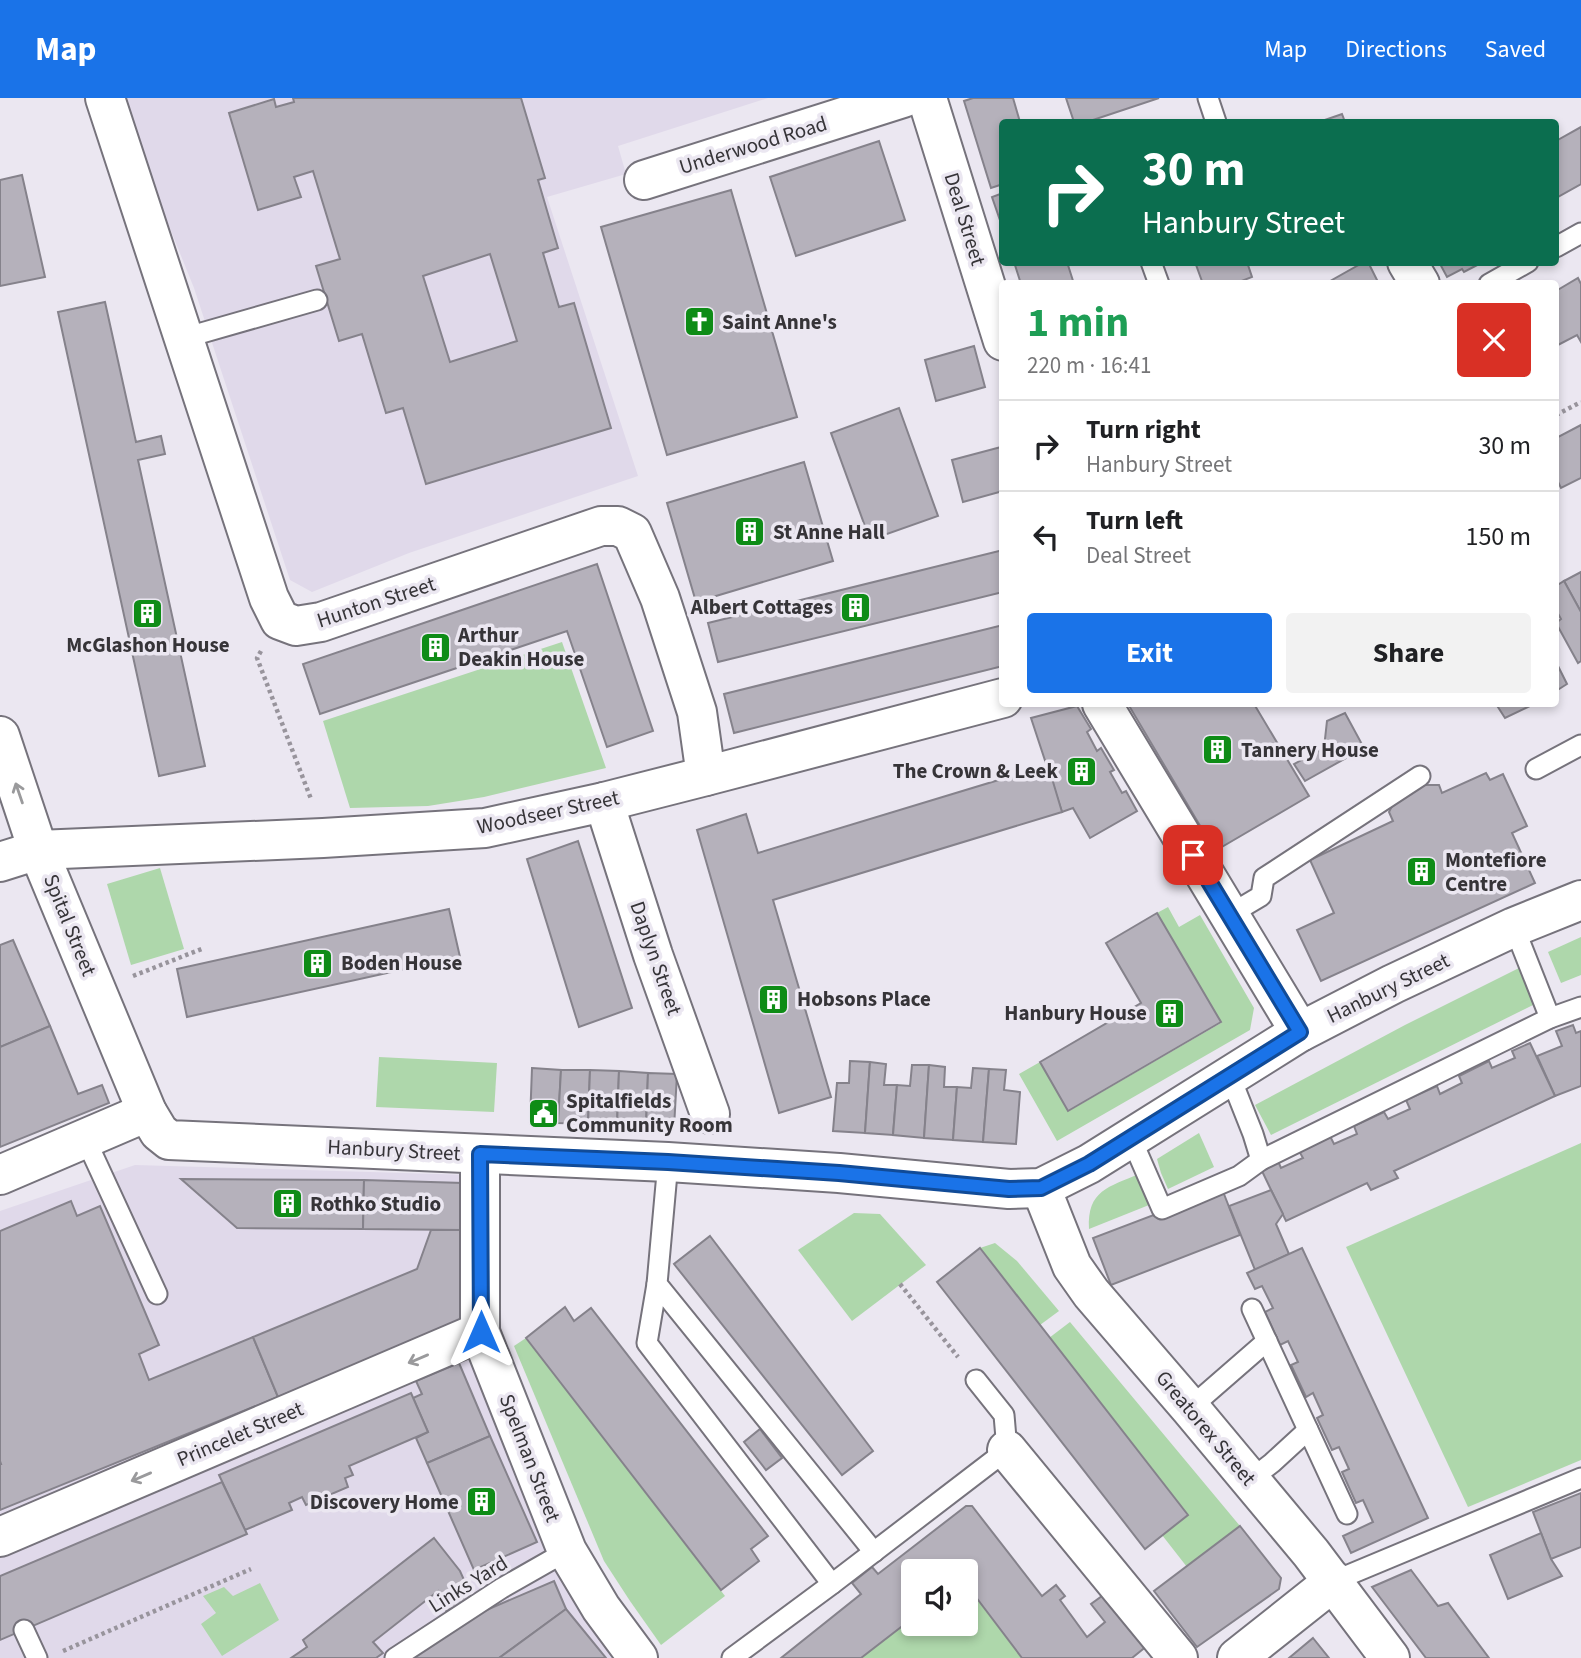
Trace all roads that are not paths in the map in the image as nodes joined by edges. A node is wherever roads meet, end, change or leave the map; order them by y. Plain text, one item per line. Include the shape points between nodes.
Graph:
1 (105, 98) edge
2 (903, 98) edge
3 (927, 98) edge
4 (1208, 98) edge
5 (1215, 119) edge
6 (644, 180) dead end
7 (1581, 233) edge
8 (1559, 245) edge
9 (1521, 266) edge
10 (1496, 280) edge
11 (317, 300) dead end
12 (999, 328) edge
13 (184, 338) junction
14 (999, 699) edge
15 (1104, 707) edge
16 (0, 736) edge
17 (1581, 745) edge
18 (1536, 769) dead end
19 (706, 776) junction
20 (1420, 776) dead end
21 (604, 802) junction
22 (38, 850) junction
23 (0, 862) edge
24 (1581, 900) edge
25 (1230, 915) junction
26 (1514, 927) junction
27 (1581, 1007) edge
28 (1550, 1018) junction
29 (1300, 1032) junction
30 (1230, 1076) junction
31 (147, 1111) junction
32 (710, 1114) dead end
33 (85, 1138) junction
34 (1131, 1138) junction
35 (480, 1154) junction
36 (1261, 1160) junction
37 (668, 1162) junction
38 (0, 1175) edge
39 (1041, 1188) junction
40 (657, 1284) junction
41 (158, 1294) dead end
42 (1252, 1310) dead end
43 (481, 1332) junction
44 (1267, 1341) junction
45 (976, 1380) road end
46 (1190, 1408) junction
47 (1308, 1430) junction
48 (1007, 1450) junction
49 (1581, 1478) edge
50 (1250, 1480) junction
51 (1347, 1514) dead end
52 (0, 1537) edge
53 (567, 1551) junction
54 (874, 1552) junction
55 (1334, 1581) junction
56 (832, 1584) junction
57 (24, 1630) dead end
58 (37, 1658) edge
59 (395, 1658) edge
60 (638, 1658) edge
61 (732, 1658) edge
62 (1178, 1658) edge
63 (1237, 1658) edge
64 (1390, 1658) edge

1 - 13 street
2 - 6 street, Underwood Road
3 - 12 street, Deal Street
4 - 5 lane
7 - 8 lane
9 - 10 lane
11 - 13 lane
13 - 19 street, Hunton Street via 280,620 296,626 321,622 601,526 618,526 632,533 660,597 697,712
14 - 19 street, Woodseer Street
15 - 25 street
22 -> 16 street, Spital Street
17 - 18 lane
19 - 21 street, Woodseer Street
20 - 25 lane via 1264,878 1261,897
21 - 22 street, Woodseer Street via 485,828
21 - 32 street, Daplyn Street
22 - 23 street, Woodseer Street
22 - 31 street, Spital Street
24 - 26 street, Hanbury Street
25 - 29 street
26 - 28 lane
26 - 29 street, Hanbury Street
27 - 28 lane
28 - 36 lane
29 - 30 street, Hanbury Street
30 - 34 street, Hanbury Street
30 - 36 lane
31 - 33 street
31 - 35 street, Hanbury Street via 169,1140
33 - 38 street
33 - 41 lane
34 - 36 lane via 1162,1209 1239,1176
34 - 39 street, Hanbury Street
35 - 37 street, Hanbury Street
35 - 43 street, Spelman Street
37 - 39 street, Hanbury Street
37 - 40 lane
39 - 46 street, Greatorex Street via 1072,1266
40 - 54 lane
40 - 56 lane via 647,1343
42 - 44 lane
43 -> 52 street, Princelet Street
43 - 53 street, Spelman Street
44 - 46 lane
44 - 47 lane
45 - 48 lane via 1004,1415
46 - 50 street, Greatorex Street
47 - 50 lane
47 - 51 lane
48 - 54 lane
48 - 62 street
49 - 55 lane
50 - 55 street, Greatorex Street
53 - 59 lane, Links Yard
53 - 60 street, Spelman Street
54 - 56 lane
55 - 63 street
55 - 64 street, Greatorex Street
56 - 61 lane
57 - 58 lane

